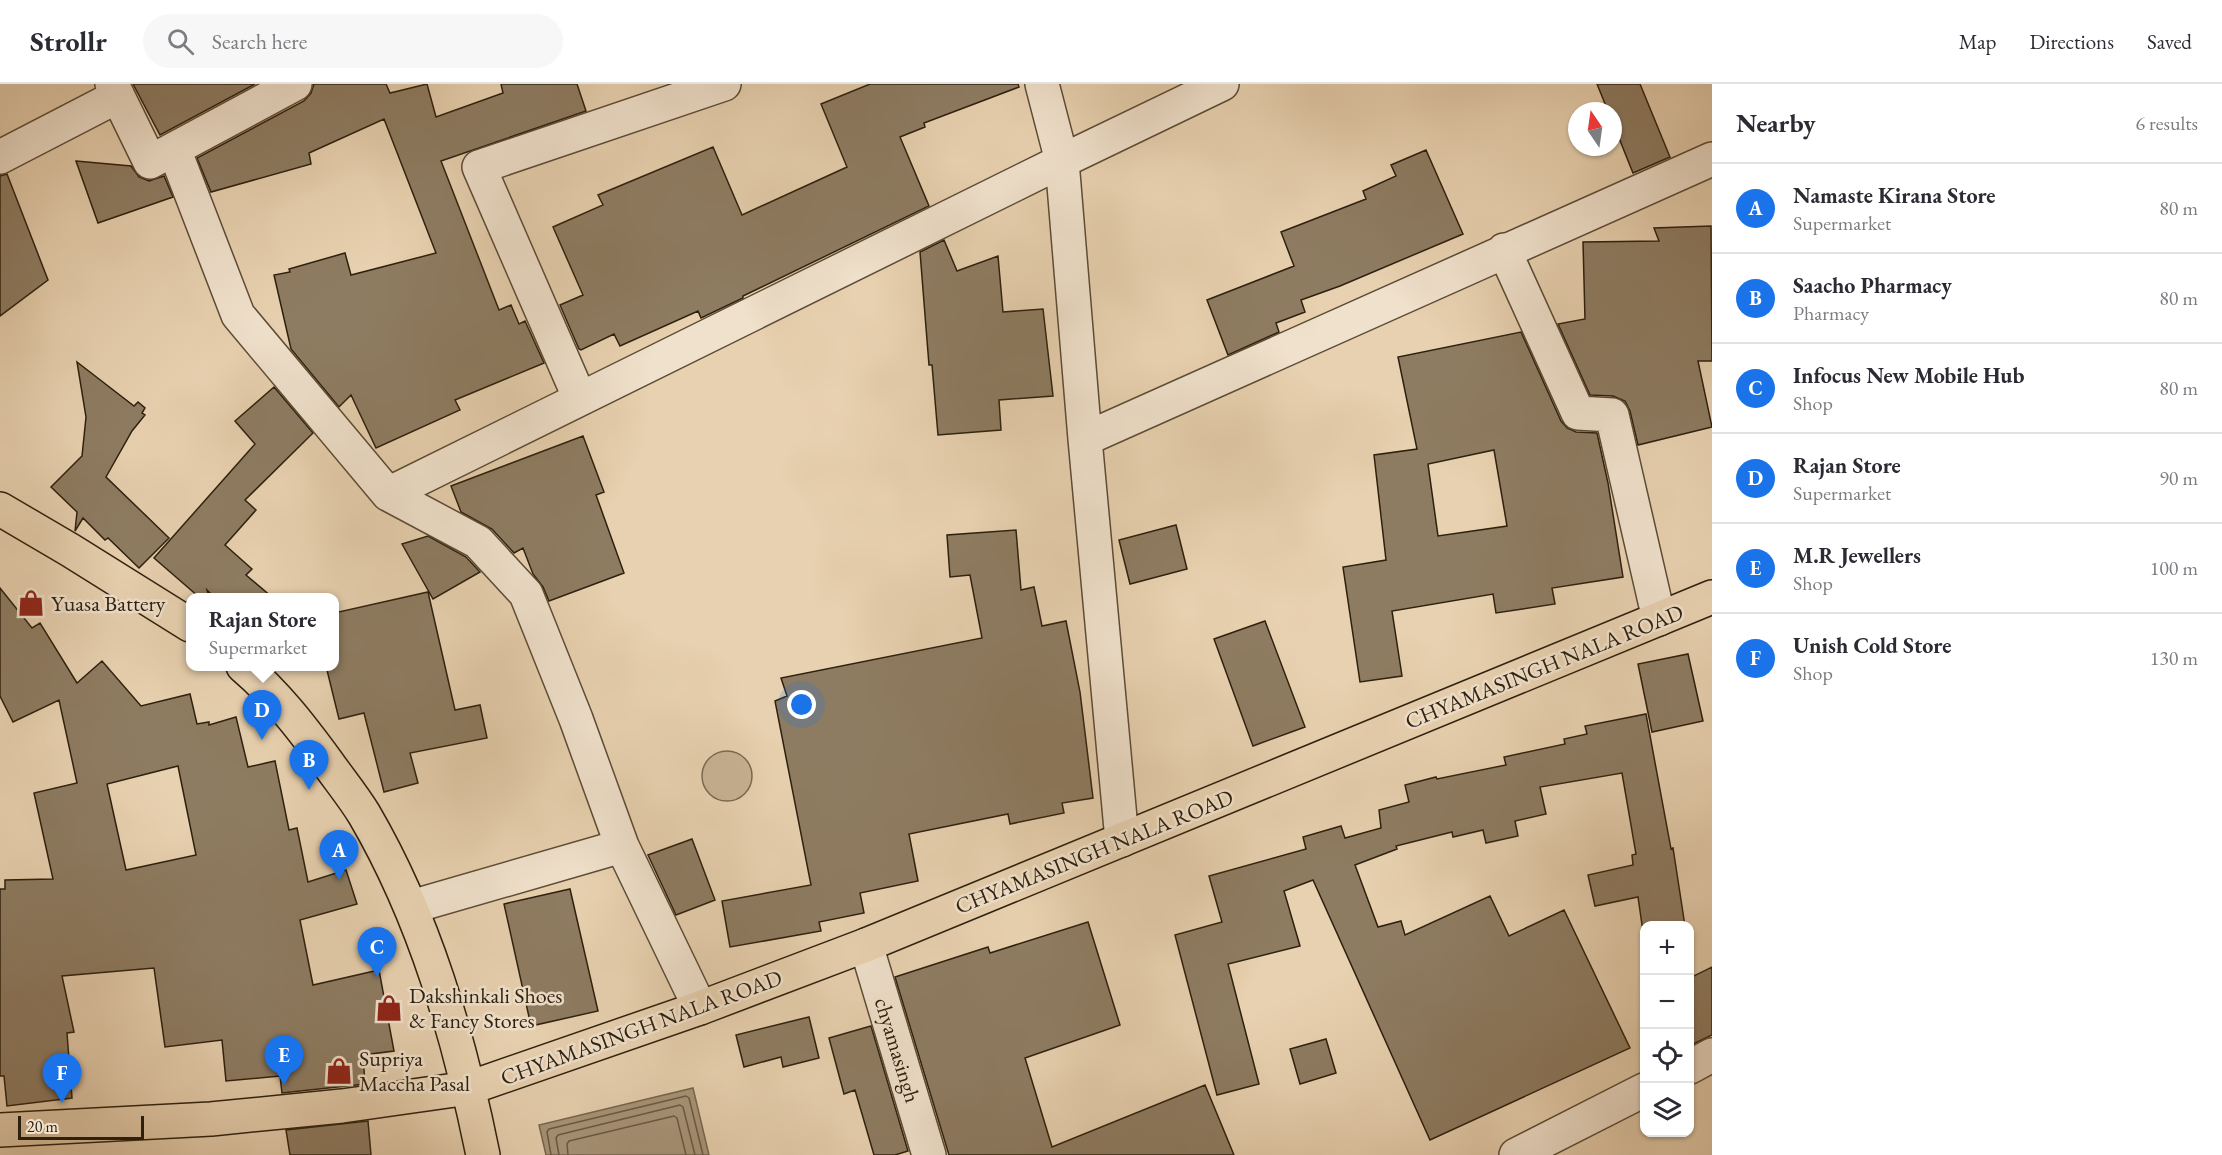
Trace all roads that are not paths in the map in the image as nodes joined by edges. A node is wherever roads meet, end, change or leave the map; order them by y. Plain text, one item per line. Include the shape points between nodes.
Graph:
1 (295, 84) edge
2 (724, 84) edge
3 (1042, 84) edge
4 (1222, 84) edge
5 (115, 90) edge
6 (174, 149) junction
7 (0, 157) edge
8 (1712, 159) edge
9 (1062, 161) junction
10 (1504, 250) junction
11 (580, 399) junction
12 (1085, 439) junction
13 (388, 494) junction
14 (0, 509) edge
15 (1712, 597) edge
16 (1659, 619) junction
17 (186, 623) edge
18 (249, 671) edge
19 (1122, 840) junction
20 (622, 846) junction
21 (411, 907) junction
22 (866, 945) junction
23 (700, 1008) junction
24 (1712, 1055) edge
25 (1694, 1064) edge
26 (469, 1088) junction
27 (1640, 1091) edge
28 (0, 1130) edge
29 (483, 1155) edge
30 (929, 1155) edge
31 (1516, 1155) edge

1 - 6 street
2 - 11 street via 479,167
3 - 9 street
4 - 9 street
5 - 6 street via 150,162
5 - 7 street
6 - 13 street via 238,315
8 - 10 street
9 - 11 street
9 - 12 street
10 - 12 street
10 - 16 street via 1578,413 1612,415
11 - 13 street
12 - 19 street
13 - 20 street via 478,542 526,594
14 - 17 main road
15 - 16 main road, CHYAMASINGH NALA ROAD
16 - 19 main road, CHYAMASINGH NALA ROAD
18 - 21 main road via 310,738 363,813
19 - 22 main road, CHYAMASINGH NALA ROAD
20 - 21 street
20 - 23 street
21 - 26 main road via 443,996
22 - 23 main road, CHYAMASINGH NALA ROAD
22 - 30 street, chyamasingh
23 - 26 main road, CHYAMASINGH NALA ROAD
24 - 25 street
26 - 28 main road, CHYAMASINGH NALA ROAD via 211,1119
26 - 29 main road
27 - 31 street

